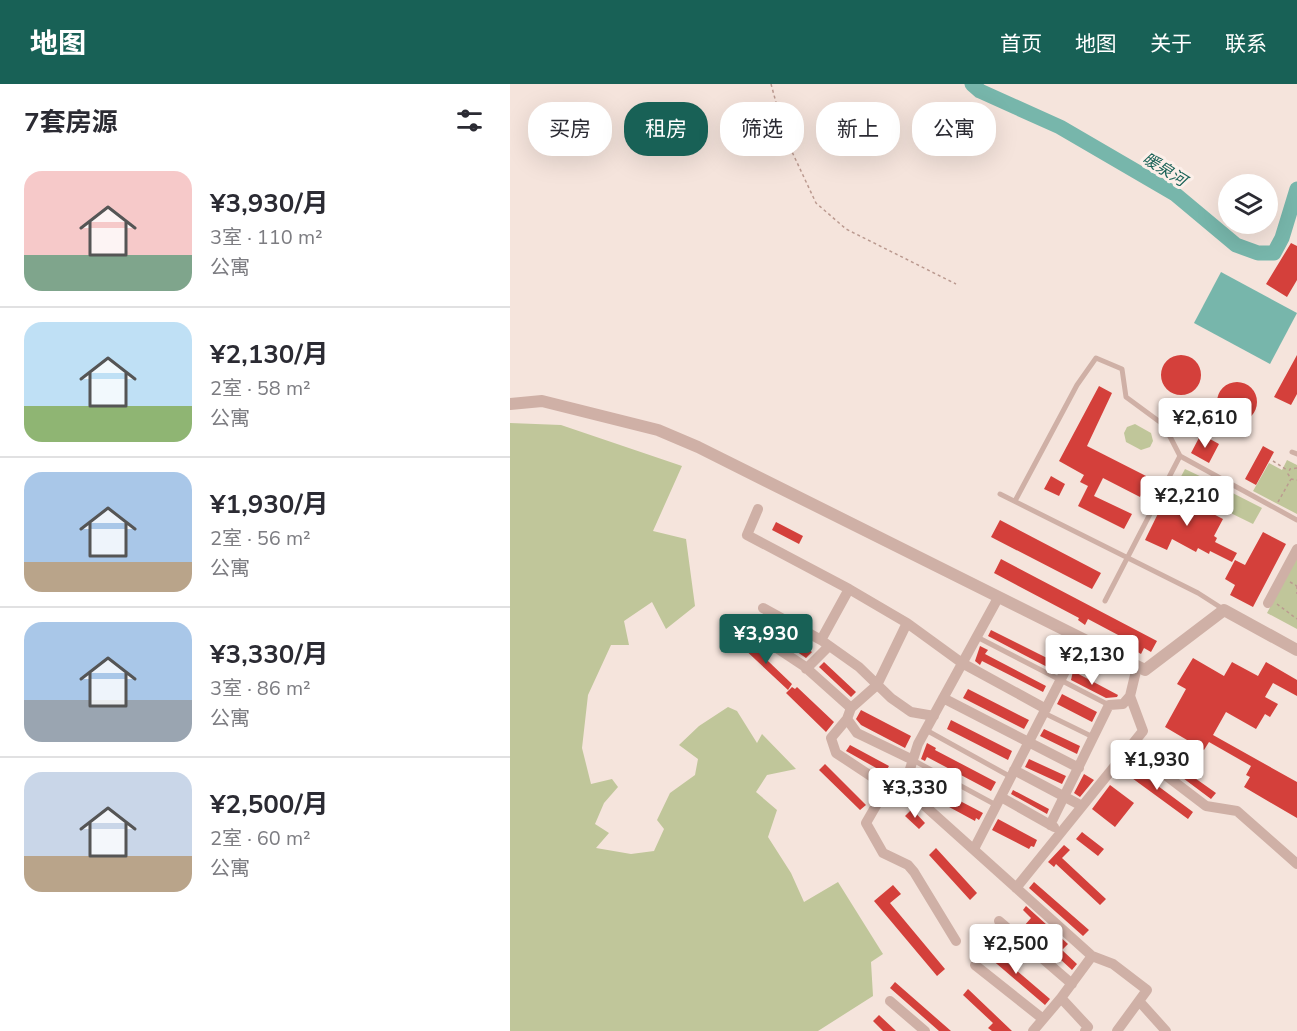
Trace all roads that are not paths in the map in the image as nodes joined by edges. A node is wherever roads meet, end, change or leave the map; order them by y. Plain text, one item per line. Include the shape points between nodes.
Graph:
1 (510, 404) edge
2 (1180, 456) junction
3 (1000, 494) dead end
4 (1015, 501) junction
5 (758, 509) dead end
6 (1297, 520) edge
7 (1297, 549) edge
8 (1128, 558) junction
9 (849, 589) junction
10 (998, 598) junction
11 (1106, 601) dead end
12 (1268, 601) road end
13 (763, 609) dead end
14 (1224, 610) junction
15 (907, 623) junction
16 (757, 634) dead end
17 (977, 637) junction
18 (1081, 640) junction
19 (825, 643) junction
20 (1297, 650) edge
21 (962, 663) junction
22 (1137, 667) junction
23 (806, 669) junction
24 (1060, 681) junction
25 (877, 685) junction
26 (1130, 696) junction
27 (943, 698) junction
28 (1108, 705) junction
29 (852, 708) junction
30 (1045, 711) junction
31 (934, 716) junction
32 (847, 719) junction
33 (926, 730) junction
34 (1093, 737) junction
35 (1028, 743) junction
36 (1130, 748) junction
37 (913, 760) junction
38 (1078, 768) junction
39 (1013, 773) junction
40 (1065, 798) junction
41 (998, 801) junction
42 (1082, 806) junction
43 (1050, 825) junction
44 (1062, 832) junction
45 (974, 849) junction
46 (1297, 864) edge
47 (1016, 888) junction
48 (999, 921) dead end
49 (956, 941) dead end
50 (1092, 956) junction
51 (975, 965) dead end
52 (1071, 984) junction
53 (1061, 998) junction
54 (1139, 1001) junction
55 (890, 1002) dead end
56 (1043, 1019) junction
57 (1089, 1030) edge
58 (925, 1031) edge
59 (1033, 1031) edge
60 (1117, 1031) edge
61 (1166, 1031) edge

1 - 10 street via 542,401 658,430
2 - 4 lane via 1164,425 1126,397 1122,369 1096,358 1077,385
2 - 6 lane
2 - 8 lane
3 - 4 lane
4 - 8 lane
5 - 9 street via 747,535
7 - 12 street
8 - 11 lane
8 - 14 lane
9 - 15 street
9 - 19 street
10 - 17 street
10 - 18 street
13 - 19 street
14 - 20 street
14 - 22 street via 1145,670
15 - 21 street
15 - 25 street
16 - 23 street
17 - 21 street
17 - 24 lane
18 - 22 street
18 - 24 street
19 - 23 street
19 - 25 street
21 - 27 street
21 - 30 street
22 - 26 street
23 - 29 street
24 - 28 lane
24 - 30 street
25 - 29 street
25 - 31 street via 910,712
26 - 28 street via 1123,704
26 - 36 street via 1143,731
27 - 31 street
27 - 35 street
28 - 34 street
29 - 32 street
30 - 34 lane
30 - 35 street
31 - 33 street
32 - 37 street via 857,733
32 - 49 street via 831,738 836,753 883,784 885,790 866,823 883,853 914,872
33 - 37 street
33 - 39 lane
34 - 38 street
35 - 38 street
35 - 39 street
36 - 42 street
36 - 46 street via 1206,806 1237,811
37 - 41 lane
37 - 45 street via 910,769 925,806
38 - 40 street
39 - 40 street
39 - 41 street
40 - 42 street
40 - 43 street
41 - 43 street
41 - 45 street
42 - 44 street
43 - 44 street
44 - 47 street
45 - 47 street
47 - 50 street
48 - 52 street
50 - 52 street
50 - 54 street via 1113,964 1147,990
51 - 56 street
52 - 53 street
53 - 56 street
53 - 57 street
54 - 60 street
54 - 61 street
55 - 58 street
56 - 59 street

